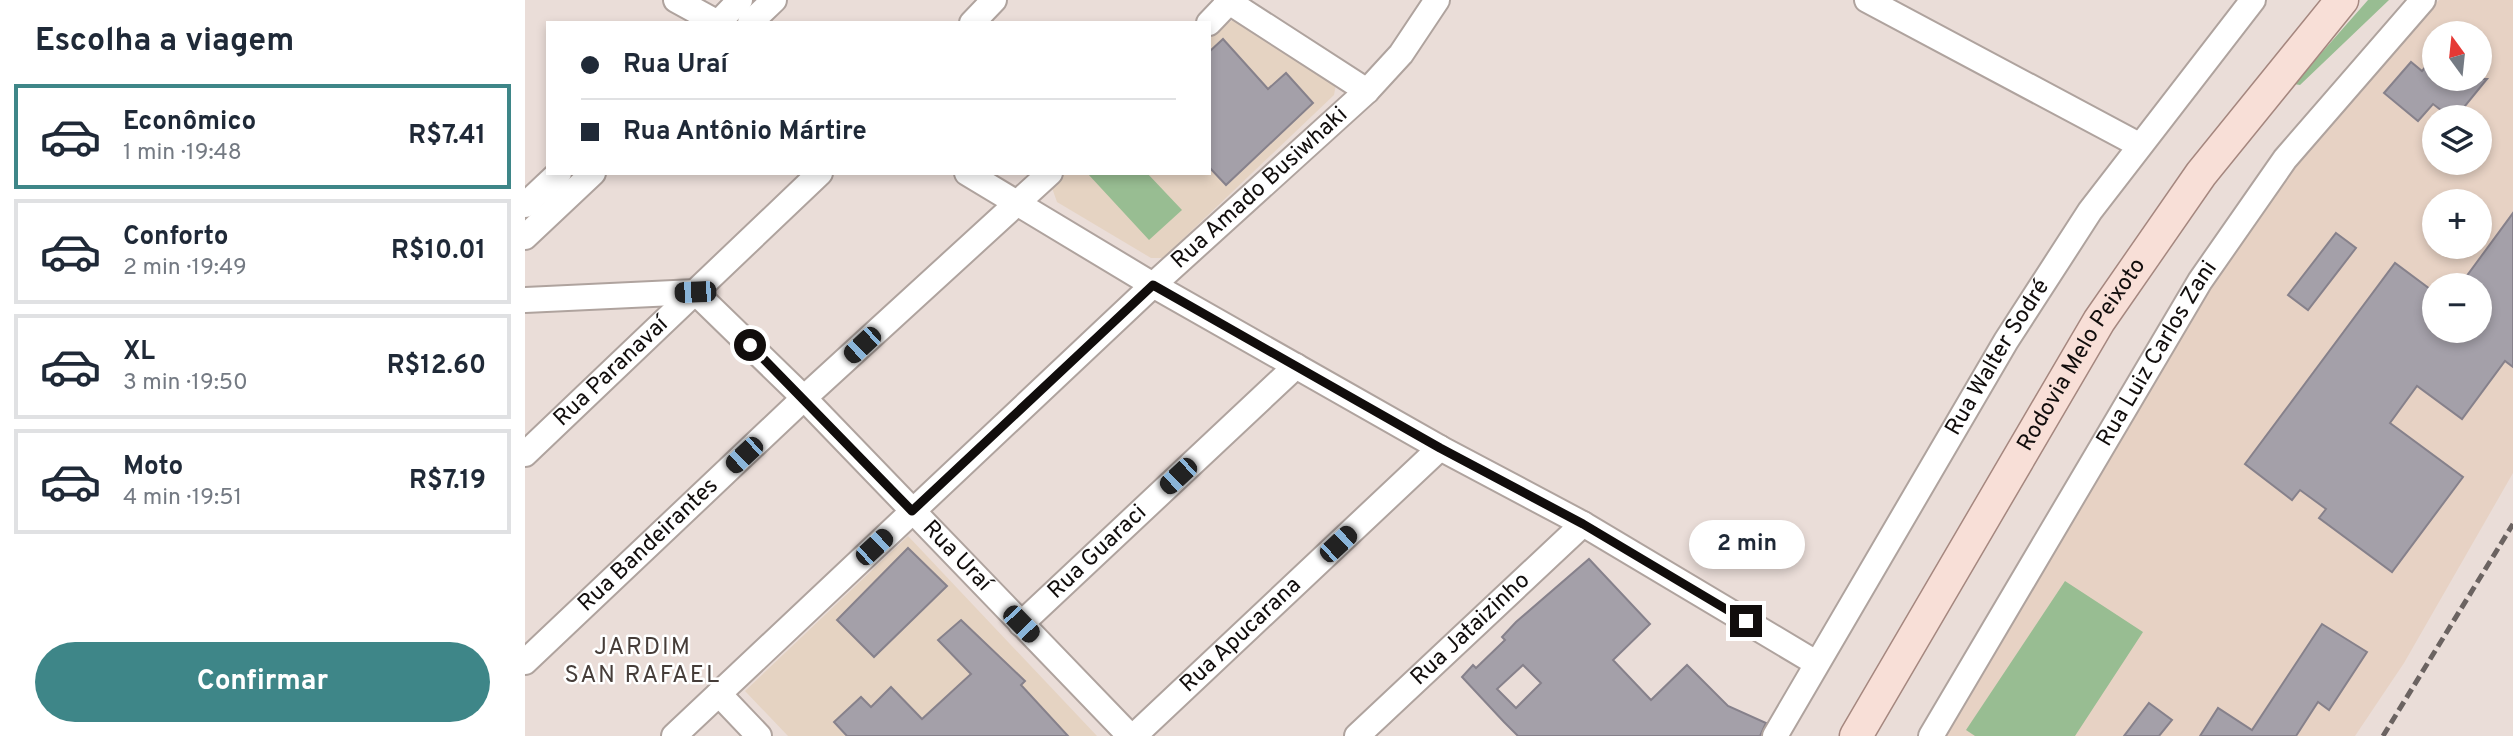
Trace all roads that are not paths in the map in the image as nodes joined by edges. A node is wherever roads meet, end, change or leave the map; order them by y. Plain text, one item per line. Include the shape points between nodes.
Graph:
1 (676, 0) edge
2 (740, 0) edge
3 (774, 0) edge
4 (994, 0) edge
5 (1437, 0) edge
6 (1867, 0) edge
7 (2253, 0) edge
8 (2342, 0) edge
9 (2423, 0) edge
10 (1229, 1) edge
11 (714, 21) edge
12 (720, 21) edge
13 (752, 21) edge
14 (974, 21) edge
15 (1211, 21) edge
16 (1367, 91) junction
17 (2139, 145) junction
18 (557, 175) edge
19 (591, 175) edge
20 (818, 175) edge
21 (970, 175) edge
22 (1048, 175) edge
23 (525, 205) edge
24 (1017, 205) junction
25 (525, 237) edge
26 (1153, 285) junction
27 (695, 292) junction
28 (525, 300) edge
29 (1296, 366) junction
30 (804, 398) junction
31 (1440, 448) junction
32 (525, 454) edge
33 (912, 511) junction
34 (1583, 524) junction
35 (1021, 624) junction
36 (525, 662) edge
37 (1816, 663) junction
38 (719, 694) junction
39 (674, 736) edge
40 (759, 736) edge
41 (1132, 736) edge
42 (1357, 736) edge
43 (1775, 736) edge
44 (1856, 736) edge
45 (1931, 736) edge

1 - 11 street
2 - 12 street
3 - 13 street
4 - 14 street
5 - 16 street, Rua Amado Busiwhaki via 1401,54
6 - 17 street
7 - 17 street, Rua Walter Sodré
8 - 44 main road, Rodovia Melo Peixoto via 2201,174 2099,321
9 - 45 street, Rua Luiz Carlos Zani via 2285,159 2224,247 2115,420
10 - 15 street
10 - 16 street
16 - 26 street, Rua Amado Busiwhaki
17 - 37 street, Rua Walter Sodré via 2006,341
18 - 23 street
19 - 25 street
20 - 27 street, Rua Paranavaí
21 - 24 street
22 - 24 street, Rua Bandeirantes
24 - 26 street
24 - 30 street, Rua Bandeirantes
26 - 29 street
26 - 33 street, Rua Amado Busiwhaki
27 - 28 street
27 - 30 street, Rua Uraí
27 - 32 street, Rua Paranavaí
29 - 31 street
29 - 35 street, Rua Guaraci
30 - 33 street, Rua Uraí
30 - 36 street, Rua Bandeirantes
31 - 34 street
31 - 41 street, Rua Apucarana
33 - 35 street, Rua Uraí
33 - 38 street, Rua Amado Busiwhaki
34 - 37 street
34 - 42 street, Rua Jataizinho
35 - 41 street, Rua Uraí
37 - 43 street, Rua Walter Sodré
38 - 39 street, Rua Amado Busiwhaki
38 - 40 street

